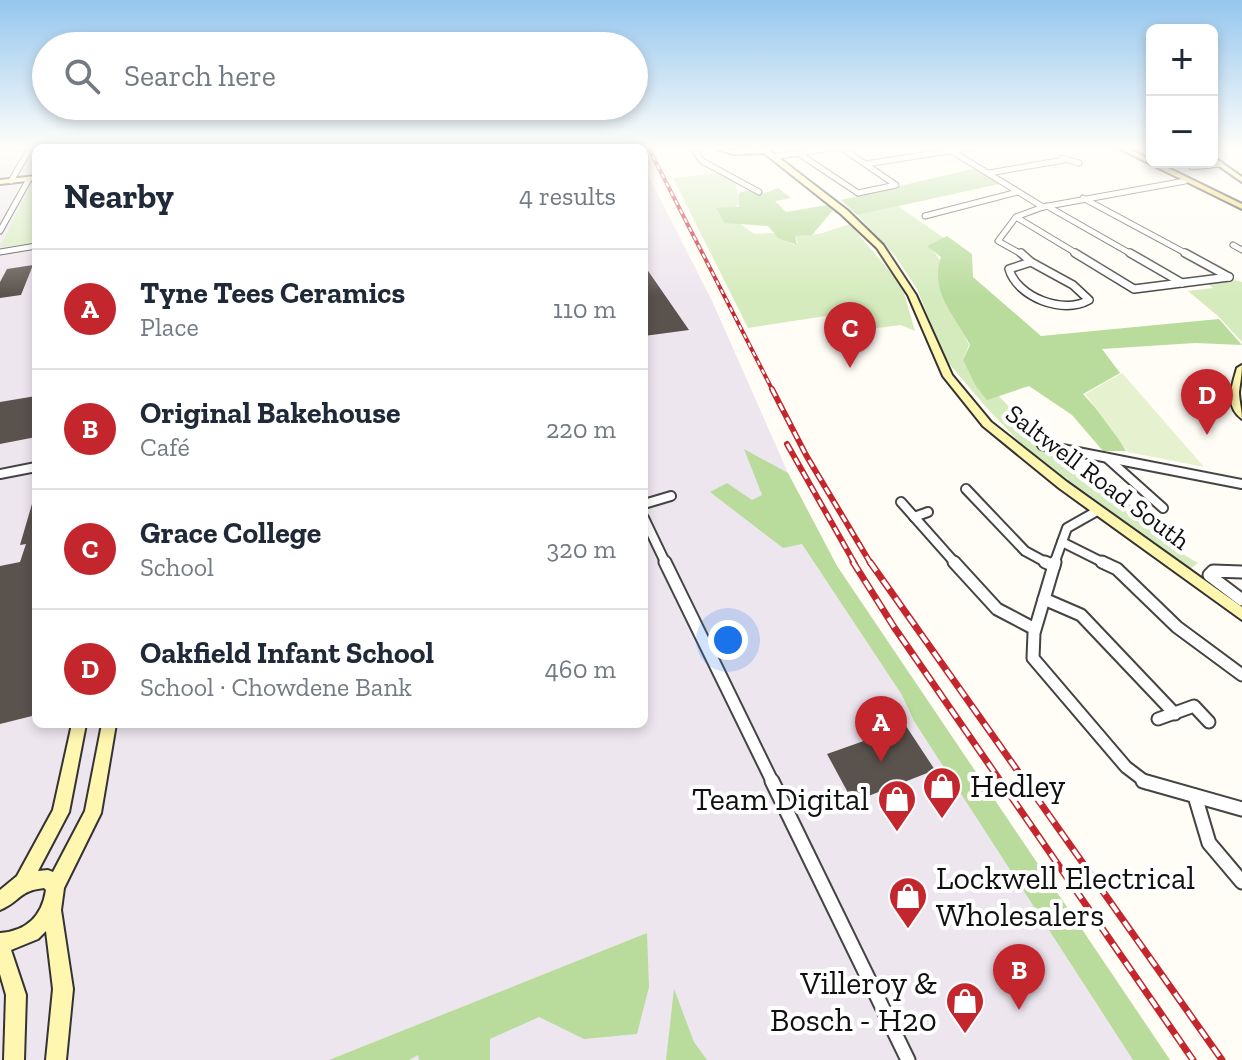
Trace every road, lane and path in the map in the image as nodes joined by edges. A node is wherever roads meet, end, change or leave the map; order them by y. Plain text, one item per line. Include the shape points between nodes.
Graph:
1 (22, 196) edge
2 (824, 196) edge
3 (1001, 196) edge
4 (1027, 196) edge
5 (1092, 196) edge
6 (1219, 196) edge
7 (1083, 198) junction
8 (1045, 206) junction
9 (1242, 207) edge
10 (925, 216) dead end
11 (1016, 217) junction
12 (0, 231) edge
13 (1233, 245) dead end
14 (32, 247) edge
15 (1241, 251) edge
16 (0, 252) edge
17 (1032, 262) junction
18 (1182, 283) junction
19 (1242, 368) edge
20 (1242, 416) edge
21 (1042, 445) dead end
22 (1107, 458) junction
23 (32, 468) edge
24 (0, 474) edge
25 (1242, 484) edge
26 (966, 489) dead end
27 (671, 496) dead end
28 (901, 502) dead end
29 (648, 503) edge
30 (1163, 508) dead end
31 (1097, 511) junction
32 (928, 512) dead end
33 (914, 517) junction
34 (648, 526) edge
35 (1062, 542) junction
36 (1054, 566) junction
37 (1242, 572) edge
38 (1044, 599) junction
39 (1242, 600) edge
40 (1242, 614) edge
41 (1033, 628) junction
42 (1242, 675) edge
43 (1175, 714) junction
44 (1158, 719) dead end
45 (1209, 722) dead end
46 (78, 728) edge
47 (108, 728) edge
48 (1195, 796) junction
49 (1242, 809) edge
50 (23, 882) junction
51 (1242, 882) edge
52 (55, 887) junction
53 (0, 901) edge
54 (52, 910) junction
55 (0, 943) edge
56 (14, 1060) edge
57 (56, 1060) edge
58 (908, 1060) edge

1 - 12 street
2 - 31 street, Saltwell Road South via 885,254 912,295 942,366 977,413
3 - 10 street
4 - 8 street
5 - 7 street
6 - 9 main road
7 - 8 street
7 - 18 street via 1229,277
8 - 11 street
8 - 18 street
11 - 17 street via 998,241
11 - 18 street via 1134,289
13 - 15 street
14 - 16 street
17 - 17 street via 1069,282 1089,300 1065,306 1024,291 1009,269
19 - 20 street via 1234,394
21 - 22 street
22 - 25 street
22 - 30 street
23 - 24 street
26 - 36 street via 1025,551
27 - 29 street
28 - 33 street
31 - 35 street via 1067,528
31 - 40 street, Saltwell Road South
32 - 33 street
33 - 41 street via 997,609
34 - 58 street
35 - 36 street
35 - 42 street via 1117,569 1177,627
36 - 38 street
37 - 39 street via 1209,575
38 - 41 street
38 - 43 street via 1081,615
41 - 48 street via 1033,658 1126,767 1145,782
43 - 44 street
43 - 45 street via 1194,706
46 - 50 street via 61,812
47 - 52 street via 93,813
48 - 49 street
48 - 51 street via 1209,843
50 - 52 street via 44,878
50 - 53 street
52 - 54 street
54 - 55 street via 32,933
54 - 57 street via 63,989
55 - 56 street via 16,995

